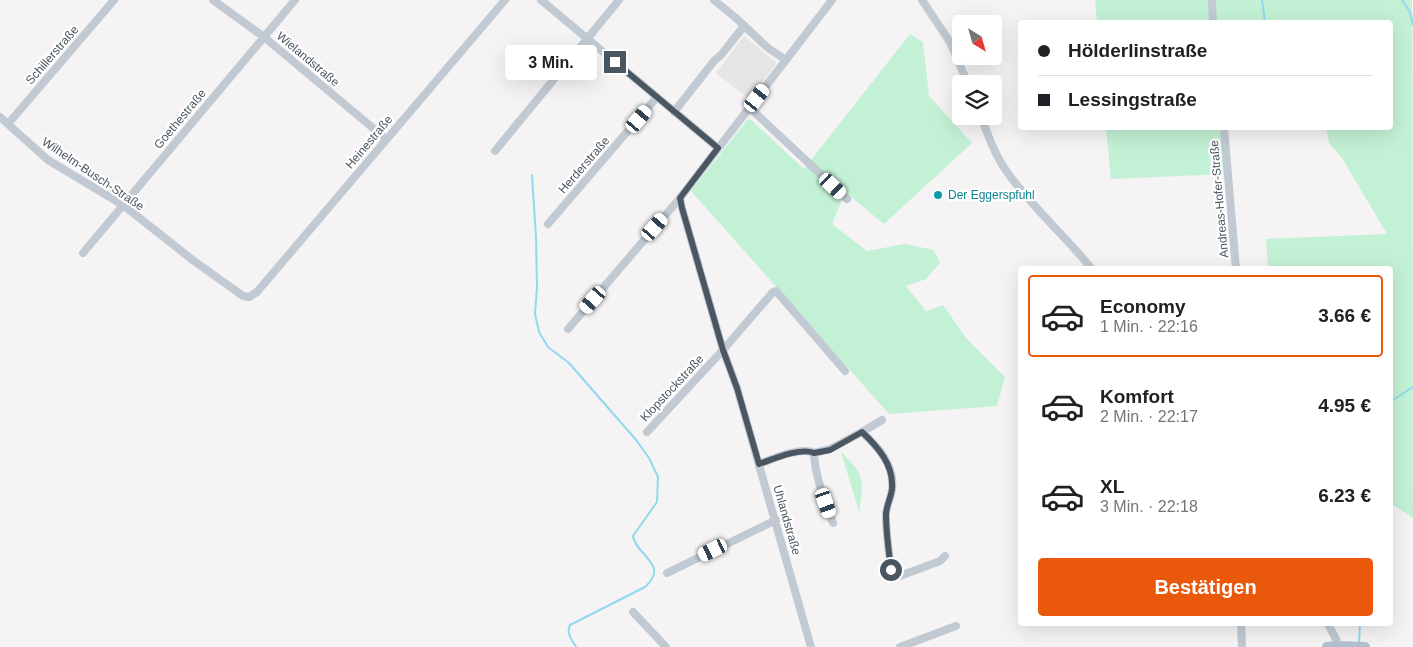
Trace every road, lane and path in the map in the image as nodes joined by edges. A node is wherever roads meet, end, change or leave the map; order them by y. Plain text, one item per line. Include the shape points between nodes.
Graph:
1 (114, 0) edge
2 (214, 0) edge
3 (295, 0) edge
4 (506, 0) edge
5 (541, 0) edge
6 (619, 0) edge
7 (714, 0) edge
8 (832, 0) edge
9 (922, 0) edge
10 (1212, 0) edge
11 (1213, 20) edge
12 (744, 26) junction
13 (264, 37) junction
14 (588, 39) junction
15 (786, 60) junction
16 (964, 75) edge
17 (657, 97) junction
18 (750, 108) junction
19 (674, 112) junction
20 (0, 118) edge
21 (8, 124) junction
22 (984, 125) edge
23 (1224, 130) edge
24 (386, 139) junction
25 (718, 148) junction
26 (495, 151) dead end
27 (680, 198) junction
28 (847, 199) dead end
29 (122, 205) junction
30 (548, 224) dead end
31 (83, 253) dead end
32 (1089, 266) edge
33 (1236, 266) edge
34 (249, 297) joint
35 (568, 329) dead end
36 (723, 350) junction
37 (845, 371) dead end
38 (882, 420) dead end
39 (647, 432) dead end
40 (862, 432) junction
41 (814, 453) junction
42 (759, 464) junction
43 (776, 520) junction
44 (833, 523) dead end
45 (945, 556) dead end
46 (667, 573) dead end
47 (633, 612) dead end
48 (956, 626) dead end
49 (1241, 626) edge
50 (1329, 626) edge
51 (1332, 646) edge
52 (666, 647) edge
53 (811, 647) edge
54 (900, 647) edge
55 (1242, 647) edge
56 (1360, 647) edge

1 - 21 street, Schillerstraße
2 - 13 street, Wielandstraße
3 - 13 street, Goethestraße
4 - 24 street, Heinestraße
5 - 14 street
6 - 14 street
7 - 12 street
8 - 15 street
9 - 16 street via 950,42
10 - 11 street
12 - 15 street
12 - 19 street
13 - 24 street, Wielandstraße
13 - 29 street, Goethestraße
14 - 17 street
14 - 26 street
15 - 18 street
17 - 19 street
17 - 30 street, Herderstraße
18 - 25 street
18 - 28 street
19 - 25 street
20 - 21 street, Wilhelm-Busch-Straße
21 - 29 street, Wilhelm-Busch-Straße via 54,163
22 - 32 street via 1007,172
23 - 33 street, Andreas-Hofer-Straße
24 - 34 street, Heinestraße
25 - 27 street
27 - 35 street
27 - 36 street, Uhlandstraße
29 - 31 street, Goethestraße
29 - 34 street, Wilhelm-Busch-Straße via 194,261
36 - 37 street, Klopstockstraße via 776,291
36 - 39 street, Klopstockstraße
36 - 42 street, Uhlandstraße
38 - 40 street
40 - 41 street via 830,450
40 - 45 street via 883,455 891,476 892,490 886,514 891,570 895,576 940,561
41 - 42 street via 808,450
41 - 44 street
42 - 43 street, Uhlandstraße
43 - 46 street
43 - 53 street, Uhlandstraße
47 - 52 street
48 - 54 street
49 - 55 street
50 - 51 street via 1336,638
51 - 56 main road

